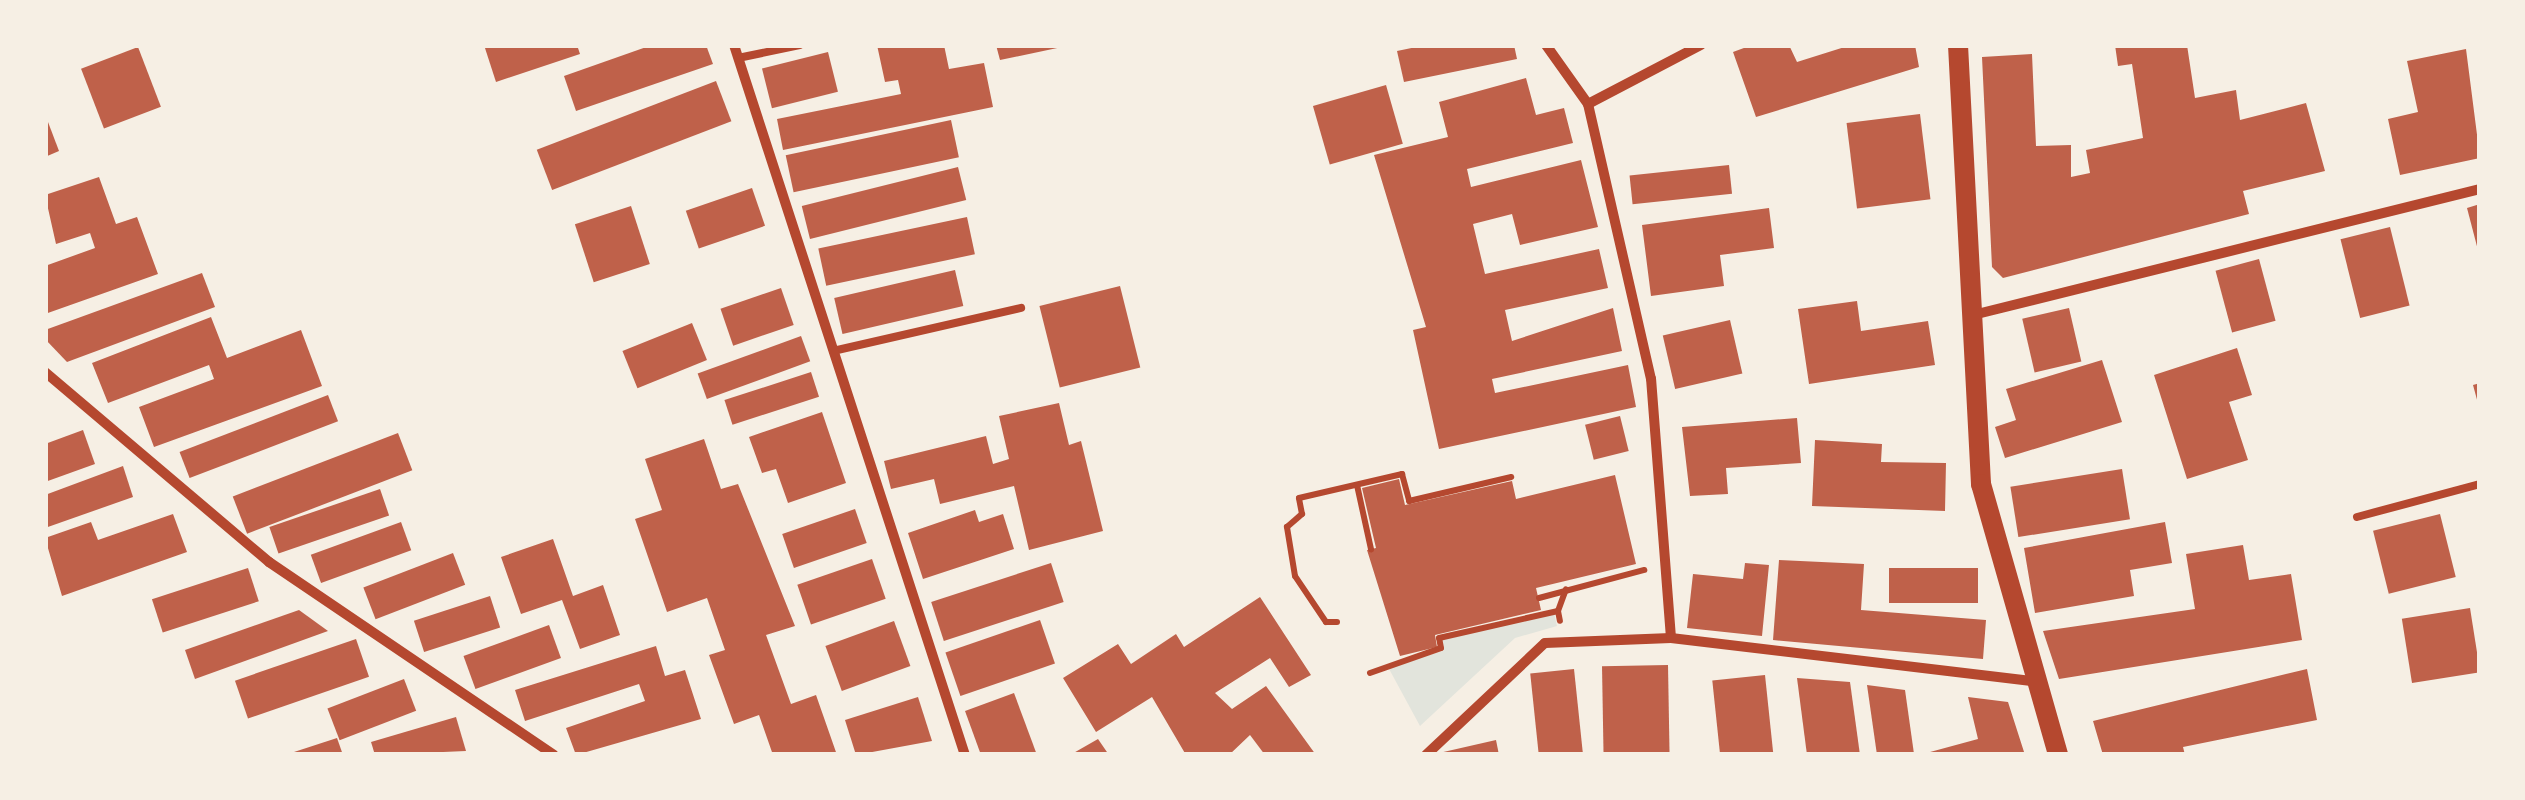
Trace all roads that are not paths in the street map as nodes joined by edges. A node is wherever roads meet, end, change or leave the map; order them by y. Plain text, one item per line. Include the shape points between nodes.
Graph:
1 (734, 45) edge
2 (800, 45) edge
3 (1546, 45) edge
4 (1701, 45) edge
5 (1958, 45) edge
6 (738, 58) junction
7 (1588, 104) junction
8 (2480, 189) edge
9 (1021, 308) dead end
10 (1967, 316) junction
11 (834, 351) junction
12 (45, 372) edge
13 (2480, 484) edge
14 (2357, 517) dead end
15 (1672, 638) junction
16 (2031, 681) junction
17 (554, 755) edge
18 (966, 755) edge
19 (1426, 755) edge
20 (2058, 755) edge

1 - 6 street
2 - 6 lane
3 - 7 street
4 - 7 street
5 - 10 main road
6 - 11 street
7 - 15 street via 1651,378
8 - 10 street
9 - 11 lane
10 - 16 main road via 1980,484
11 - 18 street
12 - 17 street via 269,562
13 - 14 lane
15 - 16 street
15 - 19 street via 1545,642
16 - 20 main road

